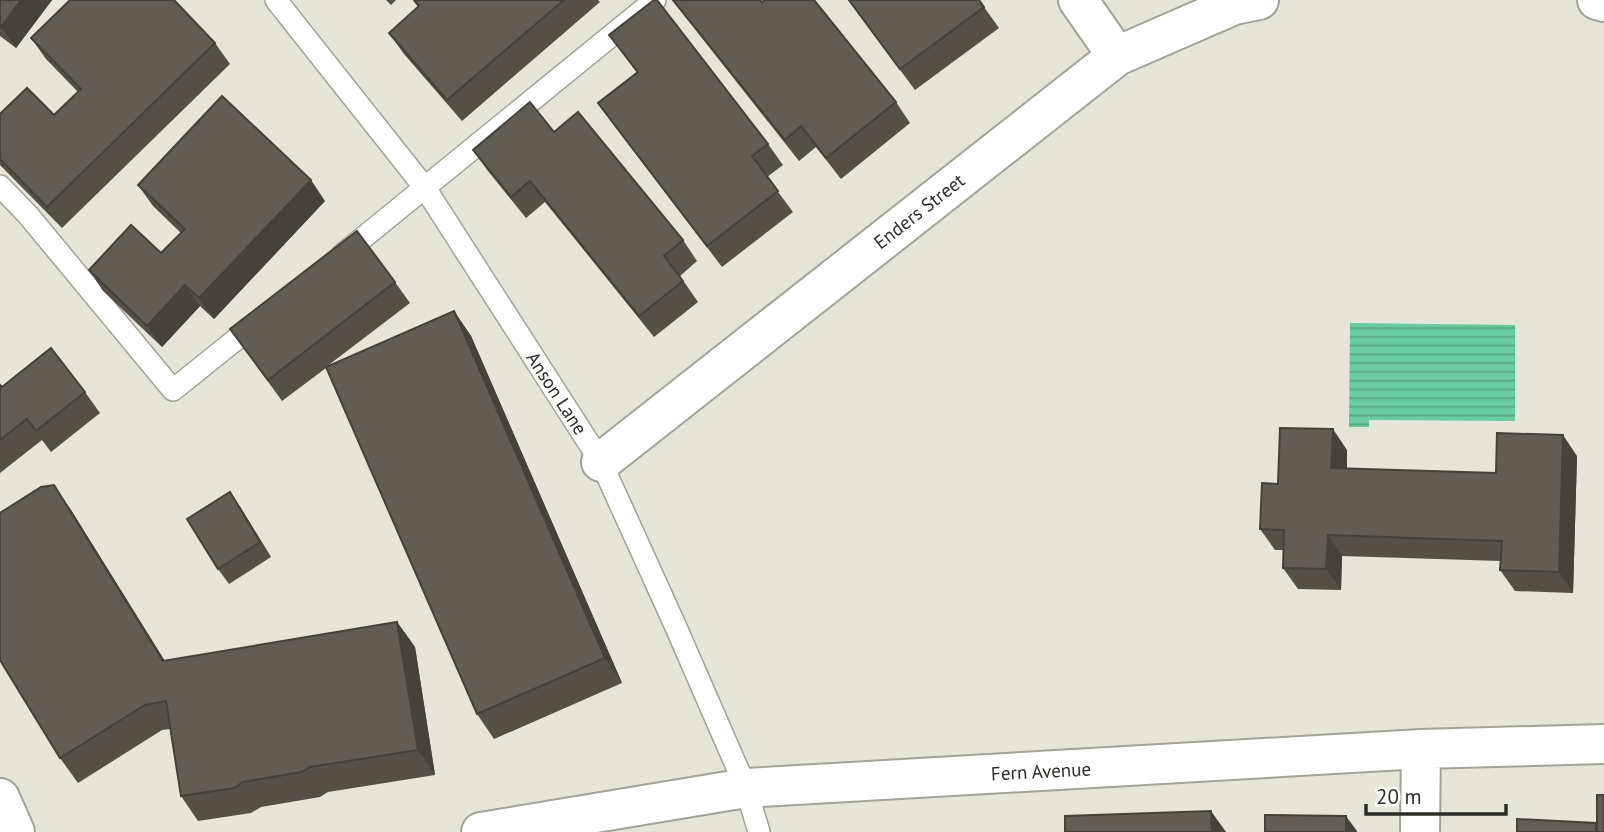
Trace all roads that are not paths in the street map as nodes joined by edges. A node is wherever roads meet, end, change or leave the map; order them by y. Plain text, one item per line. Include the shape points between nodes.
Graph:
1 (276, 0) edge
2 (655, 0) edge
3 (1078, 0) edge
4 (1259, 0) edge
5 (1597, 0) edge
6 (1604, 2) edge
7 (1116, 56) junction
8 (0, 186) edge
9 (425, 188) junction
10 (327, 267) edge
11 (272, 311) edge
12 (601, 462) junction
13 (1604, 744) edge
14 (1421, 749) junction
15 (746, 788) junction
16 (0, 798) edge
17 (15, 832) edge
18 (481, 832) edge
19 (759, 832) edge
20 (1420, 832) edge

1 - 9 lane, Anson Lane
2 - 9 lane
3 - 7 street
4 - 7 street, Enders Street via 1234,5
5 - 6 street
7 - 12 street, Enders Street
8 - 11 lane via 173,390
9 - 10 lane
9 - 12 lane, Anson Lane
12 - 15 lane, Anson Lane
13 - 14 street, Fern Avenue
14 - 15 street, Fern Avenue
14 - 20 street
15 - 18 street, Fern Avenue
15 - 19 lane, Anson Lane
16 - 17 street

